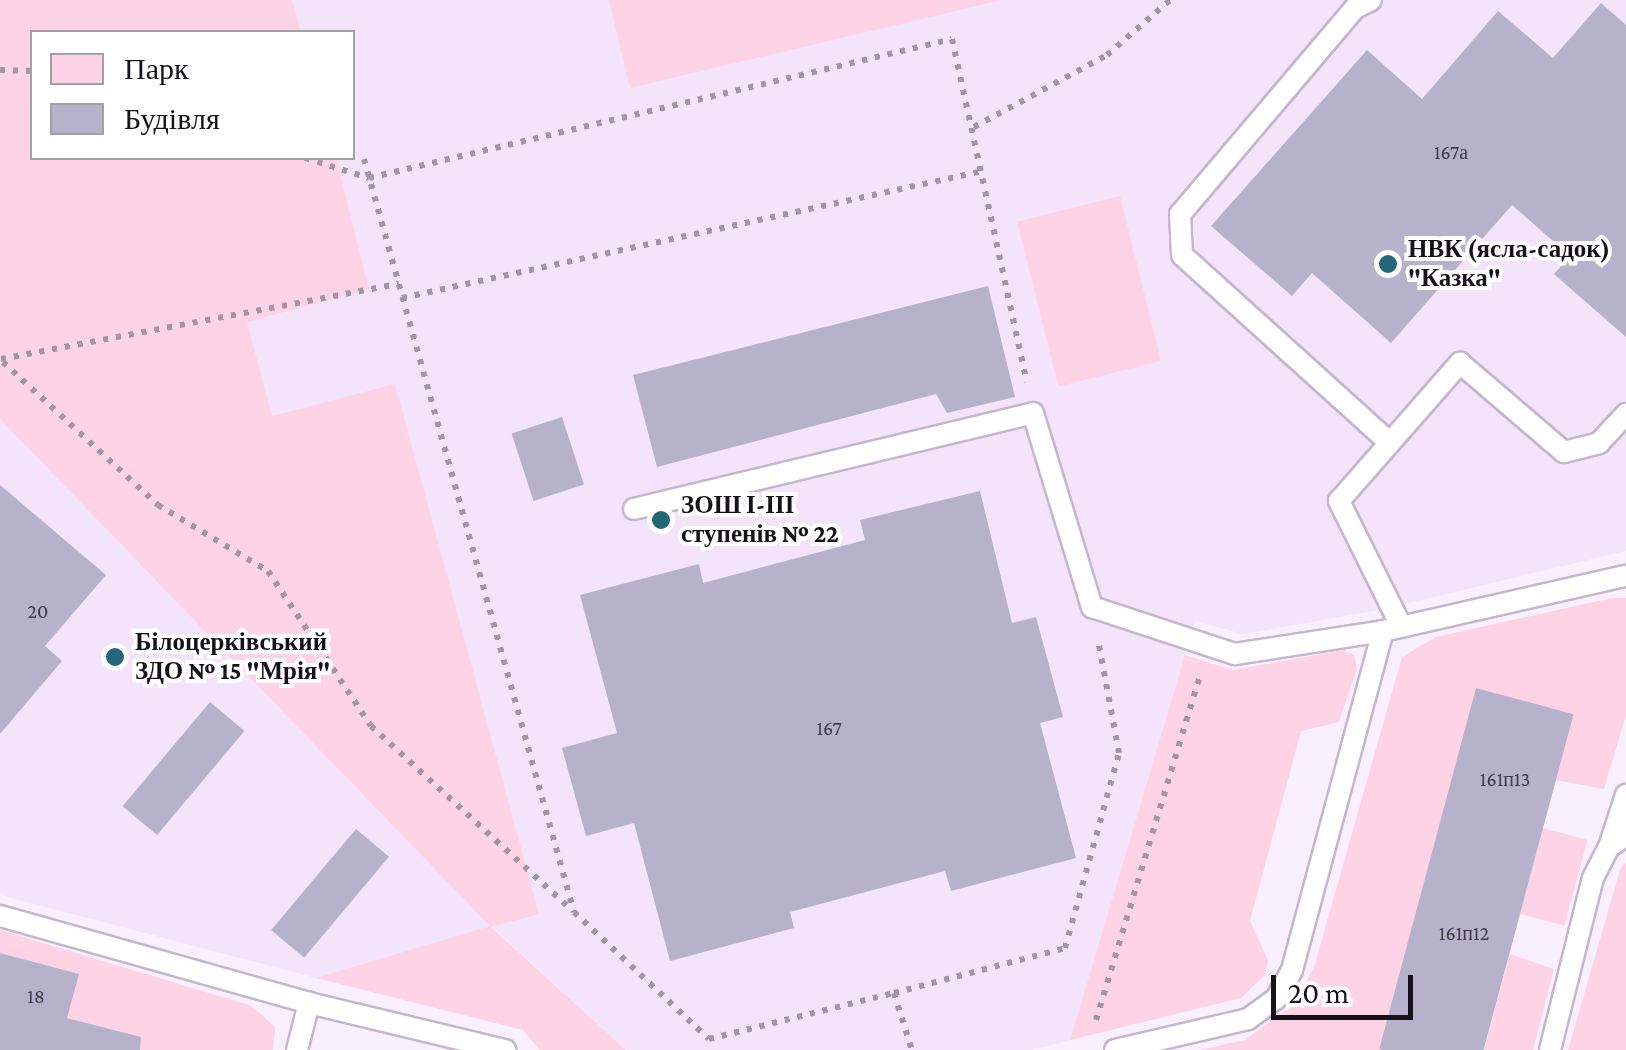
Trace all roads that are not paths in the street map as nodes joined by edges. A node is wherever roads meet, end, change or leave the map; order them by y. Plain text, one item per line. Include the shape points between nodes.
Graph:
1 (1371, 0) edge
2 (1626, 414) edge
3 (1390, 443) junction
4 (634, 509) dead end
5 (1626, 576) edge
6 (1392, 629) junction
7 (1626, 794) edge
8 (1618, 841) edge
9 (0, 916) edge
10 (310, 1003) junction
11 (297, 1050) edge
12 (505, 1050) edge
13 (1114, 1050) edge
14 (1550, 1050) edge

1 - 3 lane via 1355,8 1180,214 1182,255
2 - 3 lane via 1599,443 1564,452 1460,363
3 - 6 lane via 1339,501
4 - 6 lane via 1033,413 1092,607 1235,654
5 - 6 lane
6 - 13 lane via 1292,970 1276,998 1248,1019
7 - 8 lane
8 - 14 lane via 1593,878
9 - 10 lane
10 - 11 lane
10 - 12 lane

